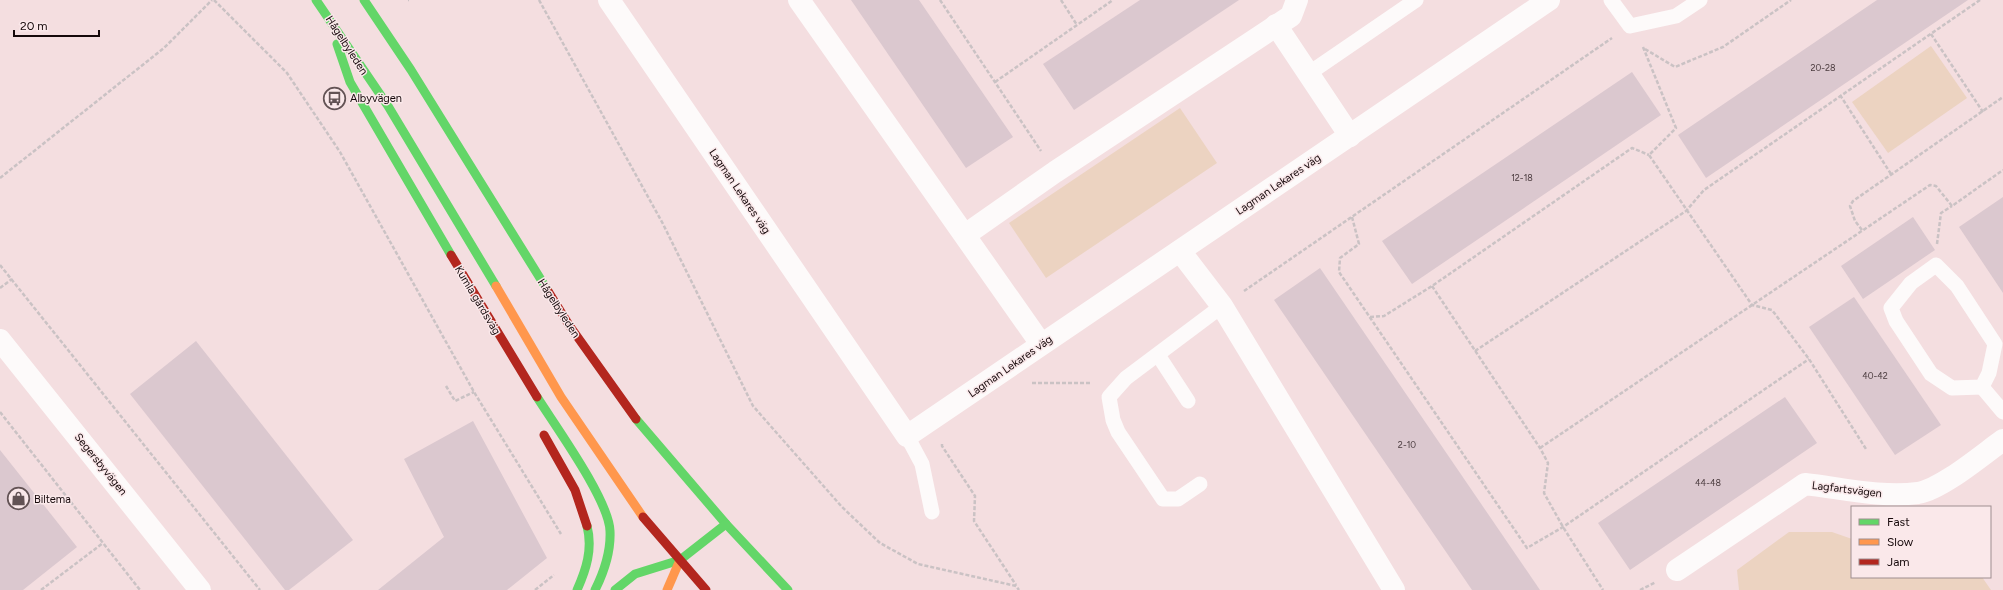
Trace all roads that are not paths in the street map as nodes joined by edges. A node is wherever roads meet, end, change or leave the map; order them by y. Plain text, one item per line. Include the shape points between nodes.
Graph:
1 (316, 0) edge
2 (364, 0) edge
3 (609, 0) edge
4 (799, 0) edge
5 (1297, 0) edge
6 (1416, 0) edge
7 (1549, 0) edge
8 (1611, 0) edge
9 (1700, 0) edge
10 (325, 10) junction
11 (1276, 25) junction
12 (1308, 74) junction
13 (1350, 136) junction
14 (395, 160) junction
15 (414, 210) dead end
16 (965, 235) junction
17 (1180, 251) junction
18 (1222, 306) junction
19 (0, 340) edge
20 (1041, 344) junction
21 (1158, 355) junction
22 (1982, 387) junction
23 (1188, 401) dead end
24 (2003, 412) edge
25 (540, 429) dead end
26 (907, 436) junction
27 (2003, 440) edge
28 (1200, 484) dead end
29 (932, 512) dead end
30 (726, 524) junction
31 (680, 560) junction
32 (1677, 570) dead end
33 (200, 590) edge
34 (578, 590) edge
35 (595, 590) edge
36 (615, 590) edge
37 (667, 590) edge
38 (706, 590) edge
39 (788, 590) edge
40 (1394, 590) edge

1 - 10 main road, Hågelbyleden
2 - 30 main road, Hågelbyleden via 411,70 573,331 627,408
3 - 26 street, Lagman Lekares väg
4 - 16 street
5 - 11 street via 1290,16
6 - 12 lane
7 - 13 street, Lagman Lekares väg
8 - 9 lane via 1630,26 1676,16
10 - 14 main road, Kumla gårdsväg via 350,82
10 - 31 main road, Hågelbyleden via 388,106 561,397 642,516
11 - 12 street
11 - 16 street
12 - 13 street
13 - 17 street, Lagman Lekares väg
14 - 15 main road
14 - 35 main road, Kumla gårdsväg via 605,510 610,531 607,560
16 - 20 street
17 - 18 street
17 - 20 street, Lagman Lekares väg
18 - 21 lane
18 - 40 street
19 - 33 street, Segersbyvägen
20 - 26 street, Lagman Lekares väg
21 - 23 lane
21 - 28 lane via 1126,378 1109,397 1112,420 1163,499 1178,499
22 - 22 lane via 1952,388 1931,374 1893,314 1891,308 1911,283 1936,265 1957,286 1995,344 1989,373
22 - 24 lane
25 - 34 main road via 585,513 590,556
26 - 29 lane via 922,464
27 - 32 street, Lagfartsvägen via 1948,480 1919,493 1882,493 1806,484
30 - 31 main road
30 - 39 main road, Hågelbyleden
31 - 36 main road via 635,574
31 - 37 main road
31 - 38 main road, Hågelbyleden

